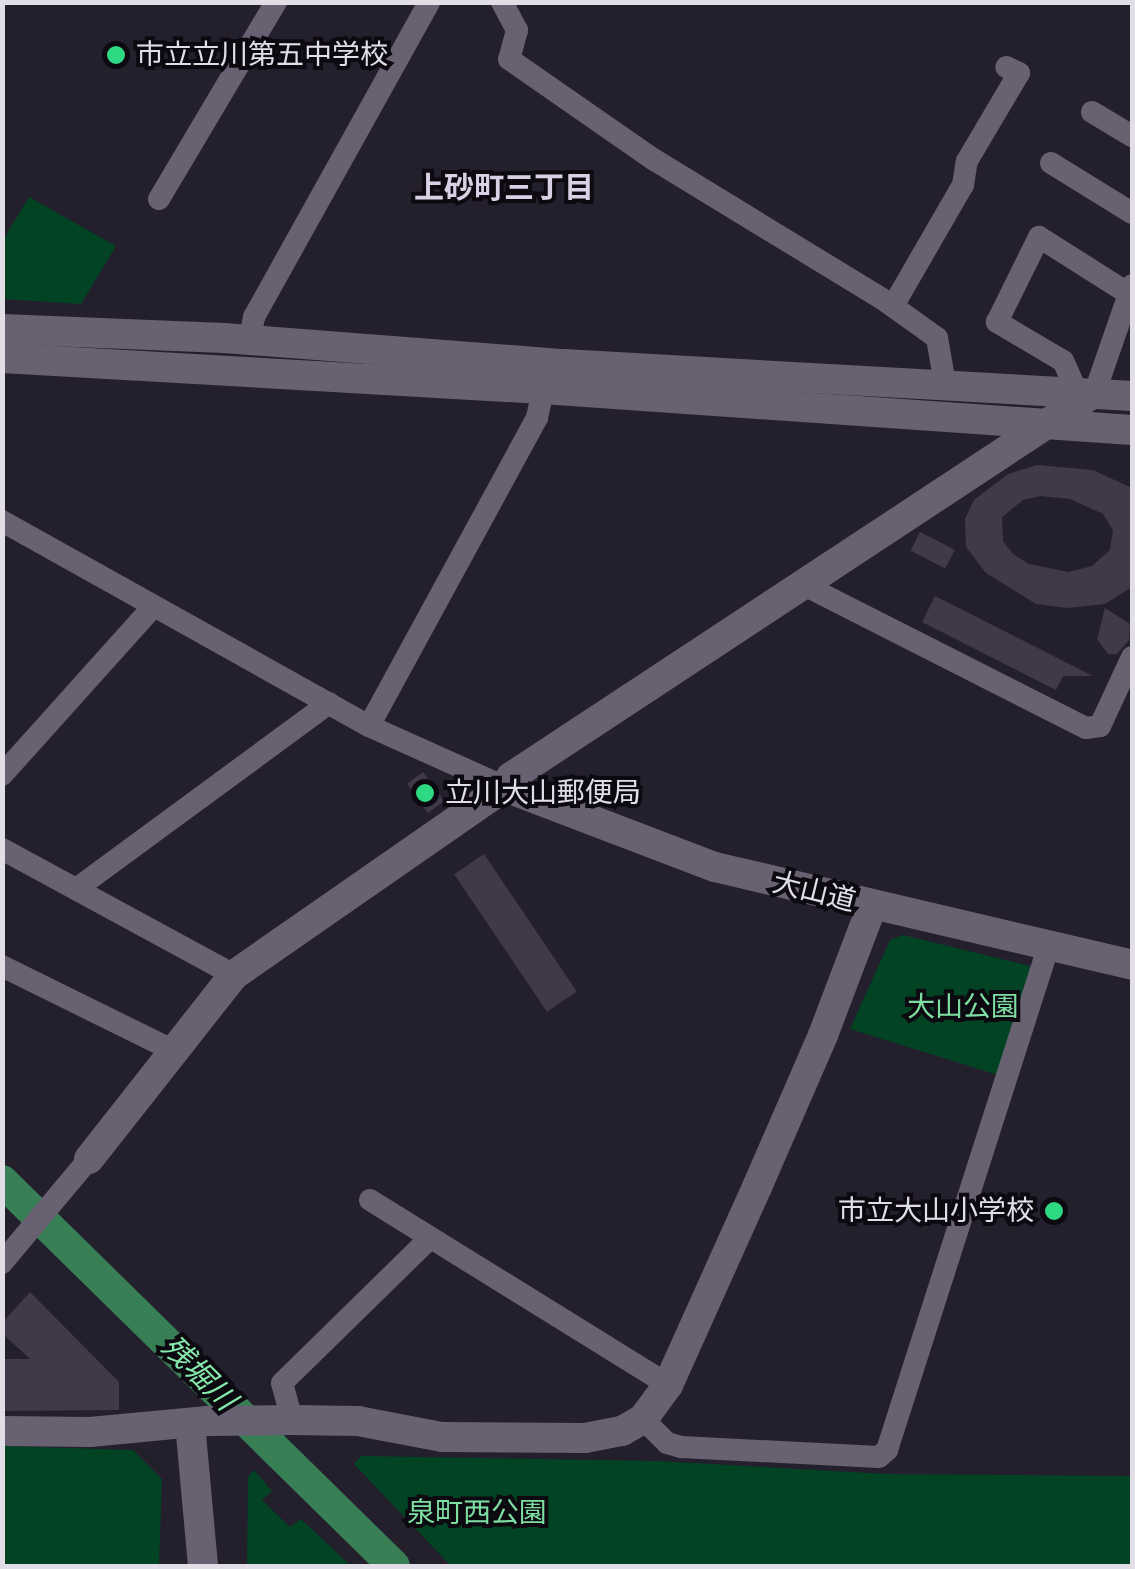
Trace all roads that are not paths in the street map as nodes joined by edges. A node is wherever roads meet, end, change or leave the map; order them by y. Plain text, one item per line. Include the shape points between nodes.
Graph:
1 (276, 2) edge
2 (429, 2) edge
3 (502, 2) edge
4 (1006, 67) dead end
5 (1092, 112) dead end
6 (1132, 136) edge
7 (1050, 163) dead end
8 (159, 198) dead end
9 (1132, 213) edge
10 (1131, 289) edge
11 (893, 306) junction
12 (237, 340) junction
13 (4, 343) edge
14 (204, 370) junction
15 (946, 384) junction
16 (542, 388) junction
17 (1086, 392) junction
18 (1132, 396) edge
19 (1044, 424) junction
20 (1132, 430) edge
21 (2, 520) edge
22 (802, 584) junction
23 (153, 606) junction
24 (1132, 657) edge
25 (329, 703) junction
26 (370, 726) junction
27 (2, 775) edge
28 (505, 787) junction
29 (2, 849) edge
30 (76, 890) junction
31 (872, 906) junction
32 (1048, 948) junction
33 (1132, 965) edge
34 (2, 966) edge
35 (234, 975) junction
36 (172, 1050) junction
37 (89, 1159) joint
38 (370, 1200) dead end
39 (430, 1238) junction
40 (2, 1263) edge
41 (668, 1385) junction
42 (643, 1418) junction
43 (288, 1420) junction
44 (198, 1422) junction
45 (2, 1431) edge
46 (187, 1566) edge
47 (203, 1566) edge

1 - 8 street
2 - 12 street
3 - 11 street via 518,30 509,59 715,199
4 - 11 street via 1019,73
5 - 6 street
7 - 9 street
10 - 17 street
10 - 17 street via 1039,237 996,322 1063,360
11 - 15 street via 937,338
12 - 13 street
12 - 14 street via 222,362
12 - 15 street
13 - 14 street
14 - 16 street
15 - 17 street
16 - 19 street
16 - 26 street via 536,418
17 - 18 street
17 - 19 street
19 - 20 street
19 - 22 street
21 - 23 street
22 - 24 street via 1086,728 1100,726
22 - 28 street via 510,777
23 - 25 street
23 - 27 street
25 - 26 street
25 - 30 street
26 - 28 street
28 - 31 street, 大山道 via 715,867
28 - 35 street
29 - 30 street
30 - 35 street
31 - 32 street, 大山道
31 - 41 street via 823,1035
32 - 33 street, 大山道
32 - 42 street via 887,1450 879,1456 681,1447
34 - 36 street
35 - 36 street
36 - 37 street
37 - 40 street
38 - 39 street
39 - 41 street
39 - 43 street via 282,1383
41 - 42 street
42 - 43 street via 622,1431 585,1438 442,1437 358,1421
43 - 44 street
44 - 45 street via 90,1432
44 - 46 street
44 - 47 street

